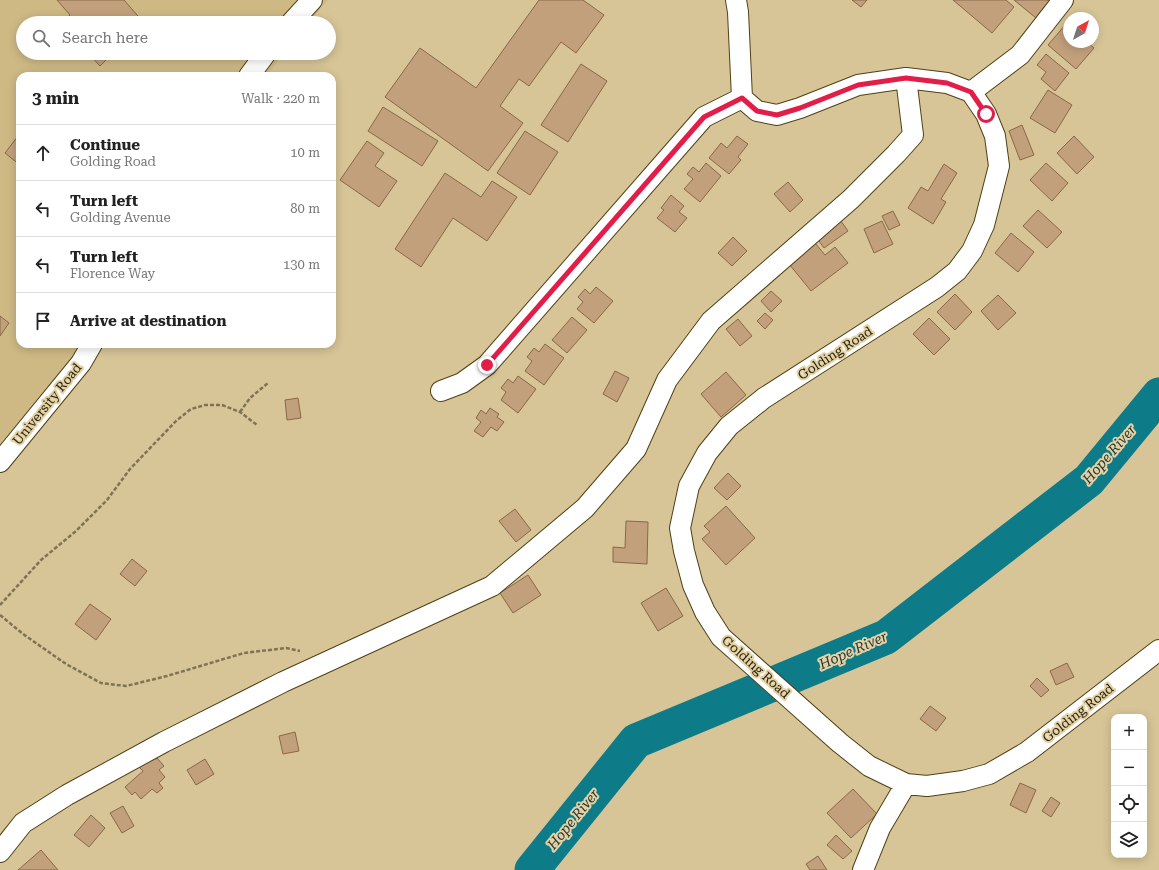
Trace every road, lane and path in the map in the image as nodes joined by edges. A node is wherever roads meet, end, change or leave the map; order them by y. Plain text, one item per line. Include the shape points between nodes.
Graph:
1 (312, 0) edge
2 (736, 0) edge
3 (1063, 0) edge
4 (297, 16) edge
5 (261, 60) edge
6 (253, 72) edge
7 (906, 78) junction
8 (971, 92) junction
9 (742, 98) junction
10 (90, 348) edge
11 (268, 383) dead end
12 (441, 391) dead end
13 (240, 412) junction
14 (257, 425) dead end
15 (0, 462) edge
16 (0, 605) edge
17 (0, 615) edge
18 (1159, 650) edge
19 (326, 662) junction
20 (906, 784) junction
21 (0, 852) edge
22 (863, 870) edge

1 - 4 street
2 - 9 street
3 - 8 street via 1020,55
5 - 6 street
7 - 8 street via 947,83
7 - 9 street via 858,85 777,115 757,111
7 - 19 street via 912,135 851,199 711,321 667,380 636,449 585,508 492,586
8 - 20 street, Golding Road via 986,114 995,136 999,166 984,225 972,251 957,271 937,287 764,398 729,426 707,453 689,486 680,528 693,585 705,612 721,637 868,766
9 - 12 street via 704,117 487,365 462,383
10 - 15 street, University Road via 81,363
11 - 13 path via 250,398
13 - 14 path
13 - 16 path via 222,404 205,405 191,409 176,421 130,469 107,500 76,531 41,560
17 - 19 path via 66,664 101,683 126,686 244,653 286,648 311,654
18 - 20 street, Golding Road via 1027,752 989,774 927,786
19 - 21 street via 171,738 67,795 23,823
20 - 22 street via 880,828

